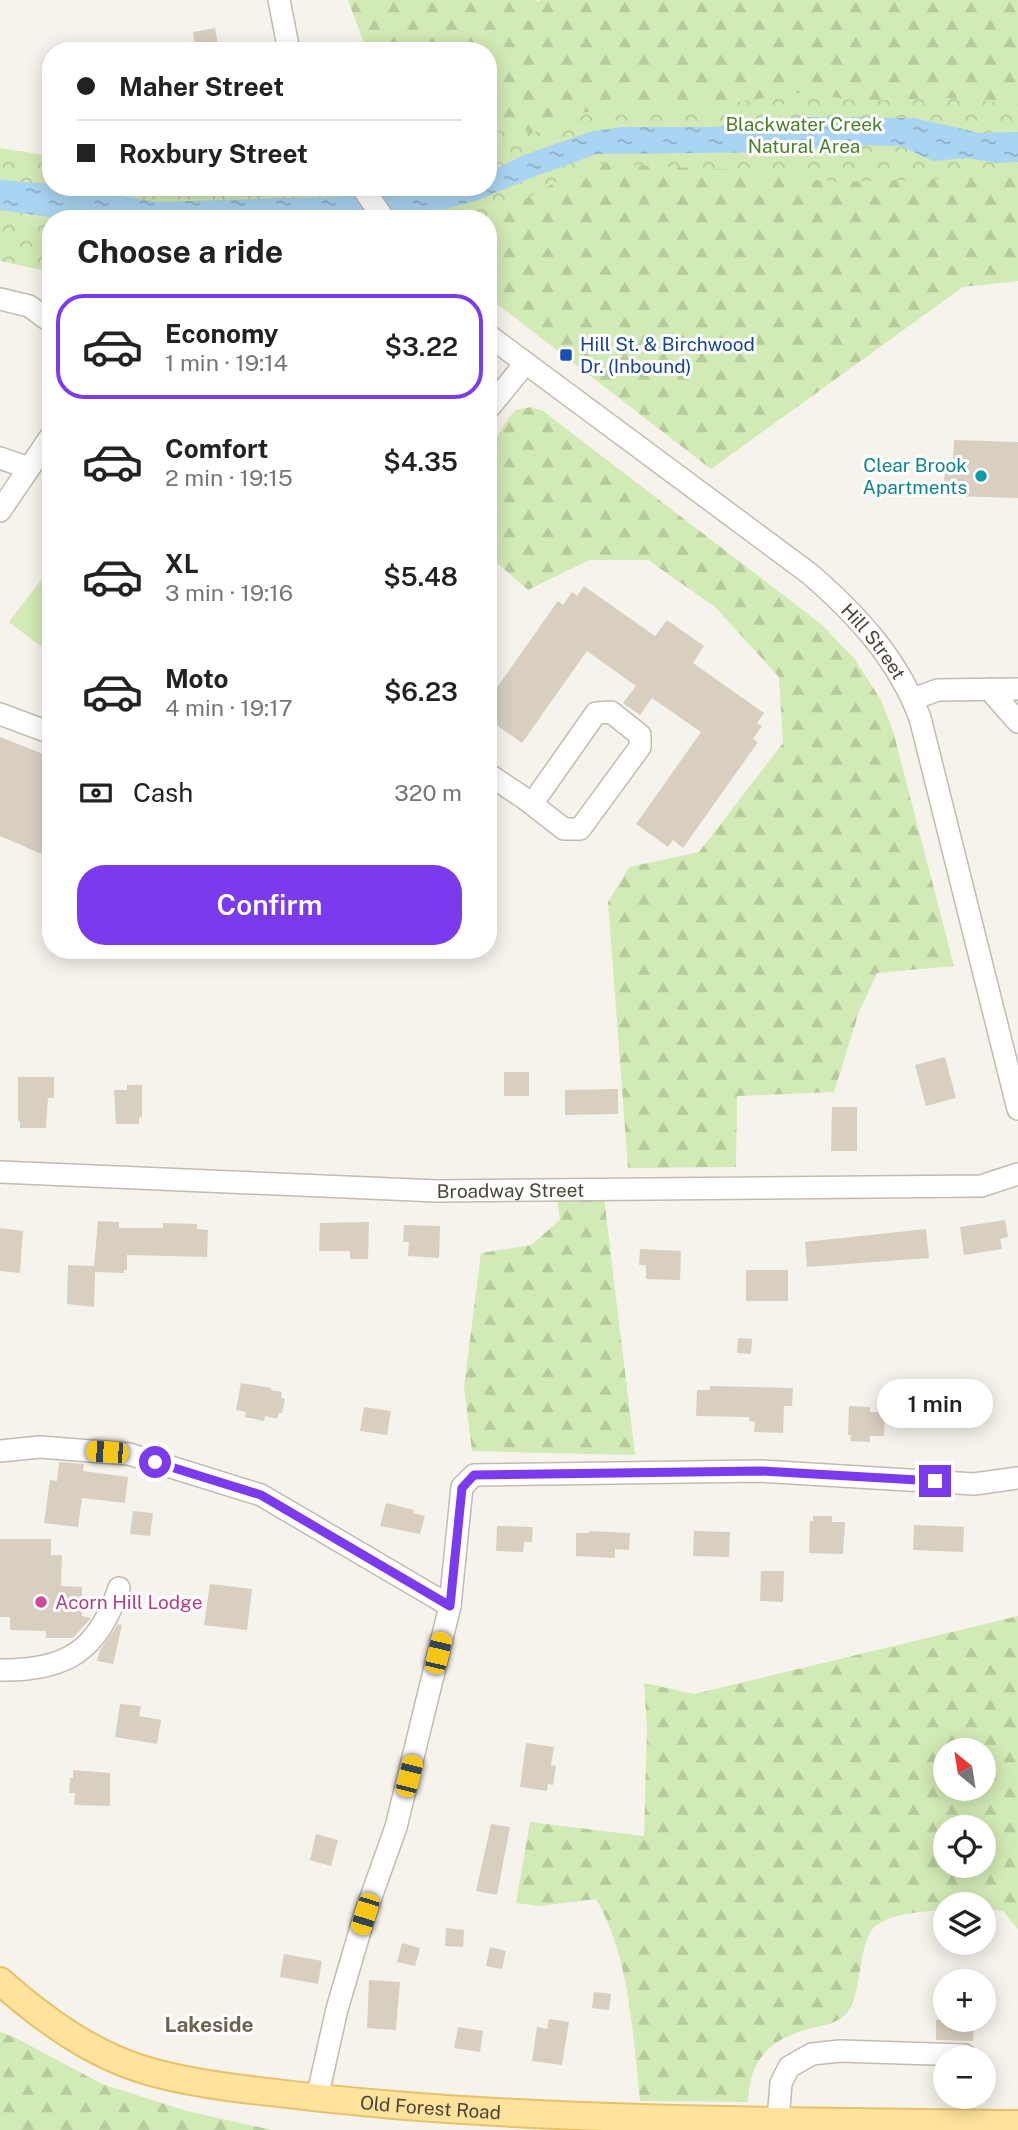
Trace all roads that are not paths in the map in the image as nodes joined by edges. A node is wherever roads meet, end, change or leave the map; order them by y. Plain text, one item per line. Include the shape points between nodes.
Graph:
1 (279, 0) edge
2 (287, 42) edge
3 (0, 299) edge
4 (42, 315) edge
5 (497, 342) edge
6 (525, 364) junction
7 (497, 398) edge
8 (42, 449) edge
9 (0, 457) edge
10 (29, 468) junction
11 (0, 511) edge
12 (989, 689) junction
13 (1018, 689) edge
14 (913, 699) junction
15 (0, 713) edge
16 (1018, 722) edge
17 (42, 729) edge
18 (497, 780) edge
19 (532, 804) junction
20 (1018, 1109) edge
21 (0, 1172) edge
22 (1018, 1174) edge
23 (0, 1451) edge
24 (1018, 1478) edge
25 (119, 1588) dead end
26 (450, 1606) junction
27 (0, 1670) edge
28 (0, 1981) edge
29 (933, 2054) edge
30 (317, 2098) junction
31 (779, 2121) junction
32 (1018, 2124) edge

1 - 2 street
3 - 4 street via 29,306
5 - 6 street, Hill Street
6 - 7 street
6 - 14 street, Hill Street via 810,573 870,632
8 - 10 street
9 - 10 street
10 - 11 street
12 - 13 street
12 - 14 street via 938,690
12 - 16 street
14 - 20 street, Hill Street
15 - 17 street
18 - 19 street
19 - 19 street via 564,829 580,829 640,747 640,735 611,712 596,713
21 - 22 street, Broadway Street via 437,1191 981,1186
23 - 26 street via 40,1447 129,1454 261,1495
24 - 26 street via 974,1484 760,1471 474,1475 462,1488
25 - 27 street via 112,1609 83,1650 32,1670
26 - 30 street via 396,1827 337,2009
28 - 30 main road, Old Forest Road via 51,2023 97,2051 146,2071 192,2082
29 - 31 street via 812,2054 789,2067 781,2083
30 - 31 main road, Old Forest Road via 535,2114
31 - 32 main road, Old Forest Road

